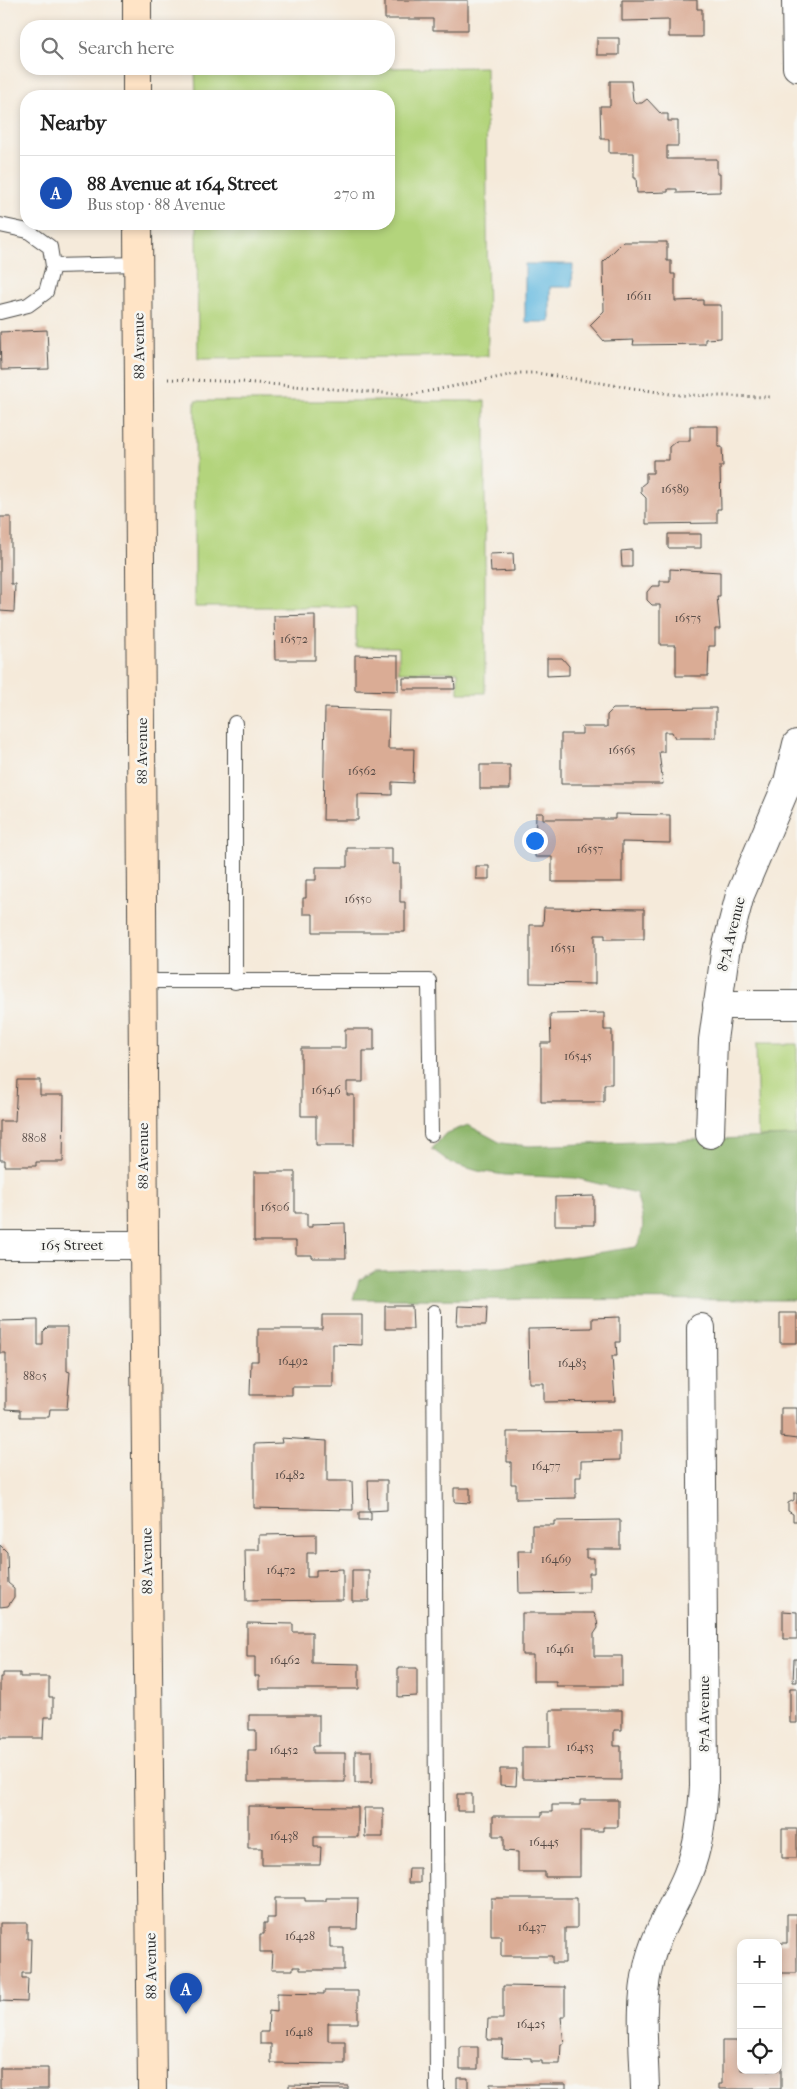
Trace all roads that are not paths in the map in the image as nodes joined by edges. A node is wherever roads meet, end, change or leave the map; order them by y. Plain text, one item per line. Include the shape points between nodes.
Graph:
1 (137, 0) edge
2 (796, 0) edge
3 (137, 20) edge
4 (797, 67) edge
5 (137, 75) edge
6 (137, 90) edge
7 (0, 225) edge
8 (20, 229) edge
9 (23, 230) edge
10 (138, 230) edge
11 (139, 264) junction
12 (53, 266) junction
13 (0, 312) edge
14 (234, 724) dead end
15 (797, 744) edge
16 (143, 981) junction
17 (235, 982) junction
18 (717, 1005) junction
19 (797, 1005) edge
20 (431, 1134) dead end
21 (710, 1134) dead end
22 (0, 1245) edge
23 (144, 1245) junction
24 (434, 1312) dead end
25 (701, 1328) dead end
26 (152, 2089) edge
27 (437, 2089) edge
28 (645, 2089) edge

1 - 3 main road
2 - 4 street
5 - 6 main road
7 - 8 lane
9 - 12 lane via 50,247
10 - 11 main road, 88 Avenue
11 - 12 lane
11 - 16 main road, 88 Avenue
12 - 13 lane via 46,292 28,305
14 - 17 lane
15 - 18 street, 87A Avenue via 788,782 738,904 725,953
16 - 17 lane
16 - 23 main road, 88 Avenue
17 - 20 lane via 429,981
18 - 19 street
18 - 21 street, 87A Avenue via 710,1087
22 - 23 street, 165 Street
23 - 26 main road, 88 Avenue
24 - 27 lane
25 - 28 street, 87A Avenue via 704,1786 699,1834 691,1866 661,1928 648,1967 644,2001

